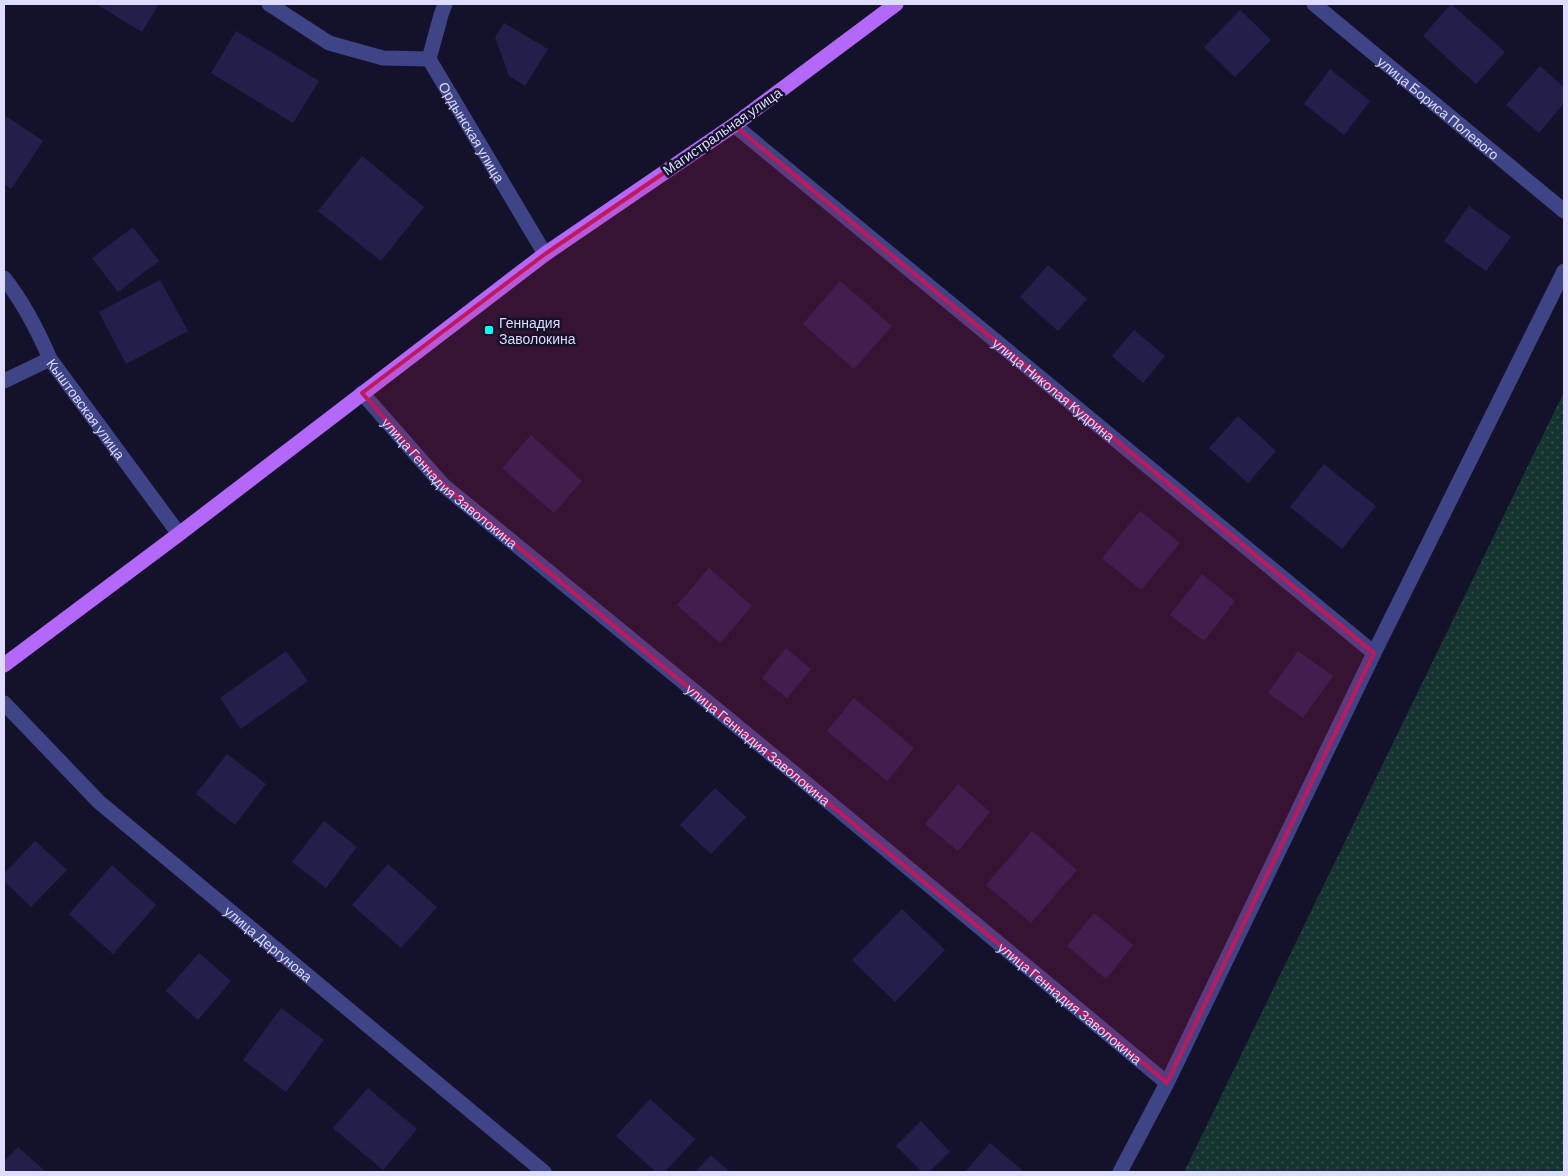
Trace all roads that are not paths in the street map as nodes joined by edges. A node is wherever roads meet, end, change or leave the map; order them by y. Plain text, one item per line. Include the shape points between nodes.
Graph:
1 (269, 4) edge
2 (446, 4) edge
3 (896, 4) edge
4 (1314, 4) edge
5 (429, 59) junction
6 (734, 125) junction
7 (1564, 211) edge
8 (545, 254) junction
9 (1564, 271) edge
10 (4, 278) edge
11 (50, 359) junction
12 (4, 381) edge
13 (362, 393) junction
14 (179, 534) junction
15 (1374, 653) junction
16 (4, 665) edge
17 (4, 703) edge
18 (1167, 1084) junction
19 (544, 1172) edge
20 (1120, 1172) edge

1 - 5 street via 329,43 383,58
2 - 5 street
3 - 6 main road, Магистральная улица
4 - 7 street, улица Бориса Полевого
5 - 8 street, Ордынская улица
6 - 8 main road, Магистральная улица
6 - 15 street, улица Николая Кудрина
8 - 13 main road, Магистральная улица
9 - 15 street
10 - 11 street, Кыштовская улица via 20,300
11 - 12 street
11 - 14 street, Кыштовская улица
13 - 14 main road, Магистральная улица
13 - 18 street, улица Геннадия Заволокина via 443,486
14 - 16 main road, Магистральная улица
15 - 18 street
17 - 19 street, улица Дергунова via 99,802
18 - 20 street

